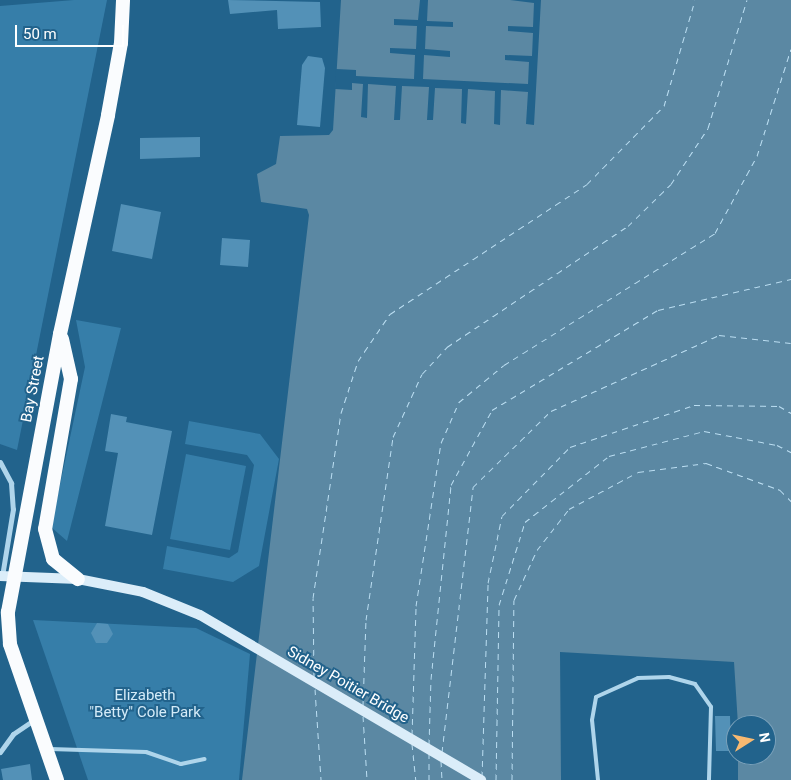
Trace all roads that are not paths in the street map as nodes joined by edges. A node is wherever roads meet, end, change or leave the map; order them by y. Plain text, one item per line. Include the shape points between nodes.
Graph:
1 (123, 0) edge
2 (60, 334) junction
3 (0, 462) edge
4 (4, 576) edge
5 (78, 579) junction
6 (35, 720) junction
7 (46, 749) junction
8 (0, 752) edge
9 (204, 759) dead end
10 (57, 780) edge
11 (481, 780) edge
12 (598, 780) edge
13 (709, 780) edge

1 - 2 highway, Bay Street via 121,43 108,115
2 - 4 highway, Bay Street
2 - 5 highway via 71,379 45,529 53,559
3 - 4 street via 11,483 13,509
4 - 5 main road, Sidney Poitier Bridge
4 - 6 highway, Bay Street via 10,644
5 - 11 main road, Sidney Poitier Bridge via 143,592 200,615
6 - 7 highway, Bay Street
6 - 8 street via 13,734
7 - 9 lane via 146,752 181,764
7 - 10 highway, Bay Street
12 - 13 lane via 592,720 596,696 638,678 669,677 695,684 711,707

